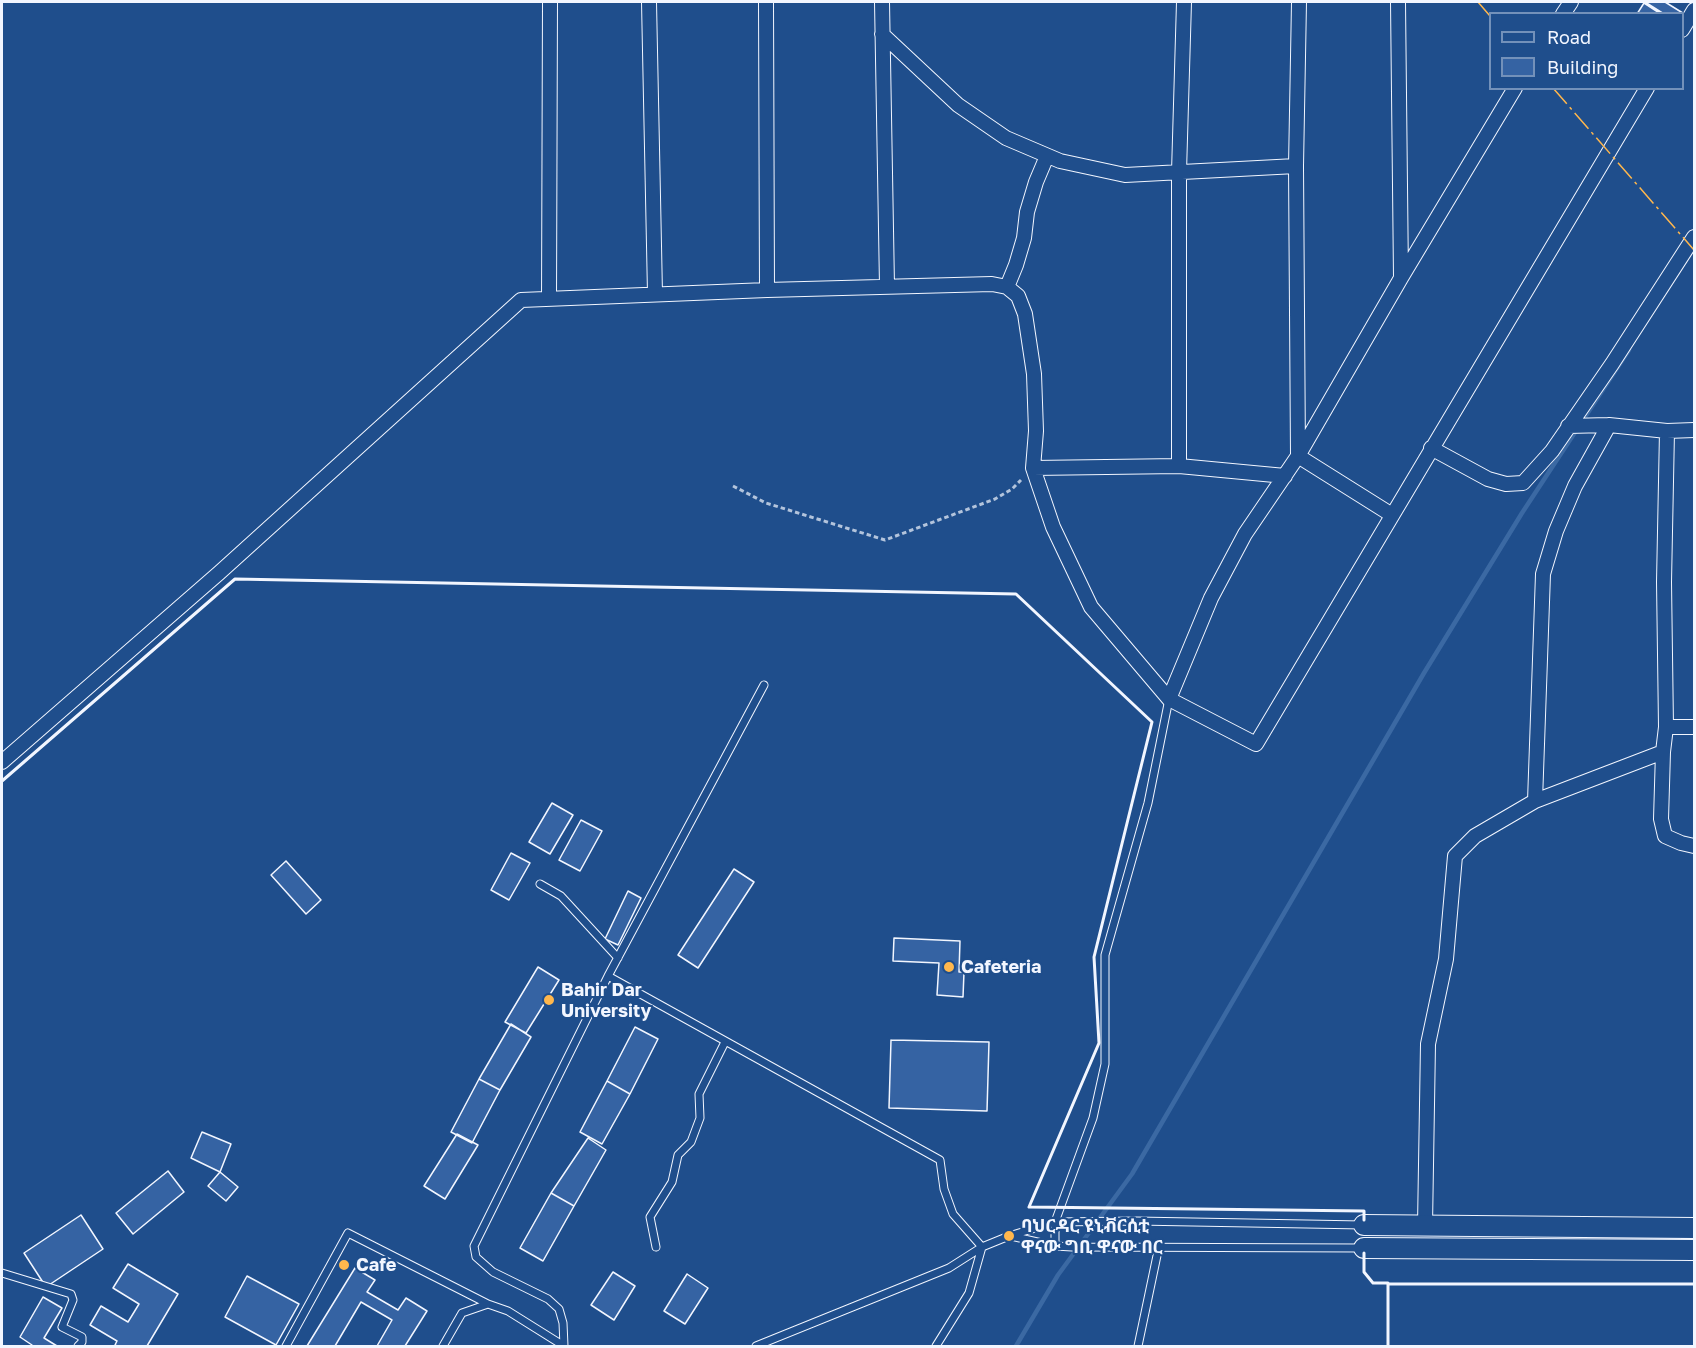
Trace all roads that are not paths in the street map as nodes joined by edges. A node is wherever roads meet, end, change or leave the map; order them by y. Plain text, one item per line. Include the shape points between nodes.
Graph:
1 (550, 2) edge
2 (649, 2) edge
3 (766, 2) edge
4 (882, 2) edge
5 (1184, 2) edge
6 (1299, 2) edge
7 (1398, 2) edge
8 (1695, 10) edge
9 (1684, 28) edge
10 (882, 34) junction
11 (1514, 90) edge
12 (1646, 90) edge
13 (1047, 156) junction
14 (1296, 166) junction
15 (1179, 172) junction
16 (1695, 237) edge
17 (1401, 278) junction
18 (887, 286) junction
19 (1007, 287) junction
20 (767, 290) junction
21 (655, 294) junction
22 (549, 299) junction
23 (1609, 425) junction
24 (1570, 426) junction
25 (1695, 430) edge
26 (1667, 431) junction
27 (1431, 448) junction
28 (1298, 456) junction
29 (1179, 466) junction
30 (1033, 468) junction
31 (1285, 476) junction
32 (1392, 515) junction
33 (764, 685) dead end
34 (1169, 699) junction
35 (1666, 727) junction
36 (1695, 728) edge
37 (1663, 752) junction
38 (2, 762) edge
39 (1535, 801) junction
40 (1695, 846) edge
41 (540, 884) dead end
42 (618, 958) junction
43 (608, 976) junction
44 (725, 1042) junction
45 (1055, 1222) junction
46 (1364, 1225) joint
47 (1425, 1225) junction
48 (1695, 1228) edge
49 (1009, 1236) junction
50 (1055, 1246) junction
51 (1159, 1246) junction
52 (656, 1247) dead end
53 (982, 1247) junction
54 (1364, 1248) joint
55 (1695, 1250) edge
56 (2, 1273) edge
57 (488, 1304) junction
58 (78, 1347) edge
59 (286, 1347) edge
60 (443, 1347) edge
61 (756, 1347) edge
62 (936, 1347) edge
63 (1138, 1347) edge

1 - 22 street
2 - 21 street
3 - 20 street
4 - 10 street
5 - 15 street
6 - 14 street
7 - 17 street
8 - 9 street
10 - 13 street via 958,105 1006,138
10 - 18 street
11 - 17 street
12 - 27 street
13 - 15 street via 1125,175
13 - 19 street via 1035,182 1026,212 1024,238
14 - 15 street
14 - 28 street
15 - 29 street
16 - 24 street
17 - 28 street
18 - 19 street
18 - 20 street
19 - 30 street via 1018,296 1025,314 1034,374
20 - 21 street
21 - 22 street
22 - 38 street via 521,300 219,573
23 - 24 street
23 - 26 street
23 - 39 street via 1575,486 1543,574
24 - 27 street via 1523,483 1488,479
25 - 26 street
26 - 35 street
27 - 32 street
28 - 31 street
28 - 32 street
29 - 30 street
29 - 31 street
30 - 34 street via 1053,527 1091,607
31 - 34 street via 1245,534 1211,598
32 - 34 street via 1256,744
33 - 42 lane
34 - 45 lane via 1148,803 1105,955 1105,1064 1093,1118
35 - 36 street
35 - 37 street
37 - 39 street
37 - 40 street via 1661,819 1665,836
39 - 47 street via 1475,836 1455,856 1446,959 1428,1044
41 - 42 lane via 561,896
42 - 43 lane
43 - 44 lane
43 - 57 lane via 474,1246 476,1257 493,1272 560,1309 564,1347 508,1311
44 - 52 lane via 699,1094 700,1118 691,1142 678,1155 672,1182 650,1217
44 - 53 lane via 940,1160 953,1214
45 - 46 lane
45 - 49 lane
45 - 50 lane
46 - 47 street
47 - 48 street
49 - 50 lane
49 - 53 lane
50 - 51 lane
51 - 54 lane
51 - 63 lane
53 - 61 lane via 950,1268
53 - 62 lane via 969,1293
54 - 55 street
56 - 58 lane via 70,1294 73,1300 62,1327 82,1337
57 - 59 lane via 348,1233
57 - 60 lane via 462,1313

